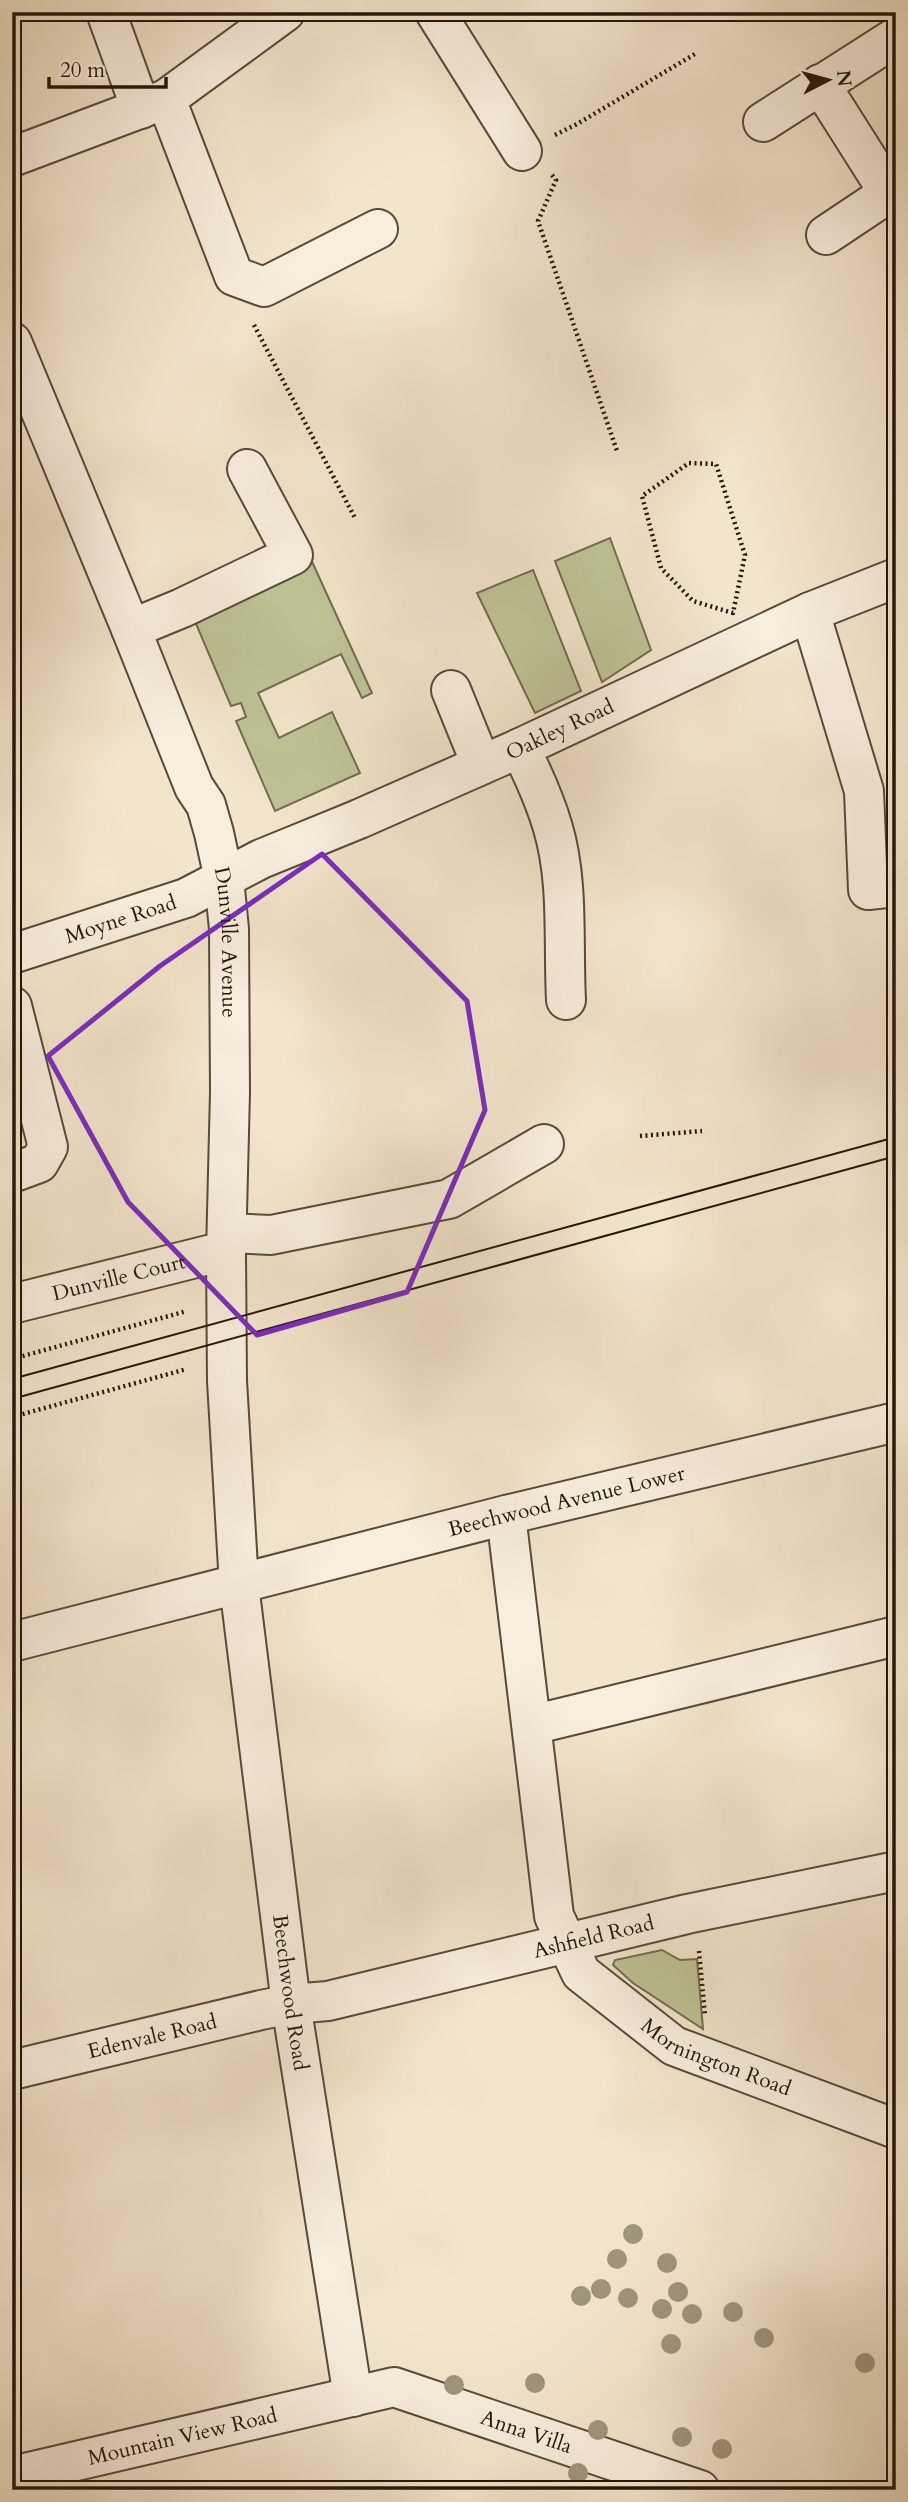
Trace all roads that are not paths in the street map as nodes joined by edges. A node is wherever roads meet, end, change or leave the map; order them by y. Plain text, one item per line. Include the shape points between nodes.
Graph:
1 (106, 12) edge
2 (285, 12) edge
3 (435, 12) edge
4 (896, 37) edge
5 (820, 84) junction
6 (154, 104) junction
7 (763, 122) dead end
8 (12, 157) edge
9 (536, 161) road end
10 (378, 229) dead end
11 (826, 235) dead end
12 (12, 342) edge
13 (26, 410) edge
14 (247, 469) dead end
15 (896, 578) edge
16 (810, 612) junction
17 (131, 629) junction
18 (451, 690) dead end
19 (520, 748) junction
20 (479, 766) junction
21 (224, 879) junction
22 (896, 887) edge
23 (12, 954) edge
24 (566, 1000) dead end
25 (12, 1006) edge
26 (544, 1144) dead end
27 (12, 1173) edge
28 (227, 1243) junction
29 (12, 1304) edge
30 (896, 1422) edge
31 (506, 1515) junction
32 (239, 1585) junction
33 (896, 1636) edge
34 (12, 1642) edge
35 (532, 1725) junction
36 (896, 1871) edge
37 (568, 1945) junction
38 (291, 2004) junction
39 (12, 2070) edge
40 (896, 2129) edge
41 (353, 2397) junction
42 (85, 2475) edge
43 (12, 2476) edge
44 (700, 2490) edge

1 - 6 street
2 - 6 street
3 - 9 street
4 - 5 street
5 - 7 street
5 - 11 street via 889,193
6 - 8 street
6 - 10 street via 234,276 264,287
12 - 13 street, Dunville Avenue
13 - 17 street, Dunville Avenue
14 - 17 street via 293,555
15 - 16 street, Oakley Road
16 - 19 street, Oakley Road via 742,626
16 - 22 street via 864,790 868,890
17 - 21 street, Dunville Avenue via 194,787 206,805
18 - 20 street
19 - 20 street, Oakley Road
19 - 24 street via 554,831 563,888
20 - 21 street, Oakley Road
21 - 23 street, Moyne Road via 186,898
21 - 28 street, Dunville Avenue via 231,966
25 - 27 street via 48,1147 39,1163
26 - 28 street, Dunville Court via 449,1199
28 - 29 street, Dunville Court via 198,1258
28 - 32 street, Dunville Avenue via 228,1421
30 - 31 street, Beechwood Avenue Lower
31 - 32 street, Beechwood Avenue Lower
31 - 35 street, Mornington Road
32 - 34 street, Beechwood Avenue Lower
32 - 38 street, Beechwood Road
33 - 35 street
35 - 37 street, Mornington Road via 554,1916
36 - 37 street, Ashfield Road via 687,1914
37 - 38 street, Ashfield Road via 328,2001
37 - 40 street, Mornington Road via 580,1973 674,2046
38 - 39 street, Edenvale Road
38 - 41 street, Beechwood Road
41 - 42 street, Mountain View Road
41 - 44 street, Anna Villa via 394,2387
42 - 43 street, Mountain View Road

